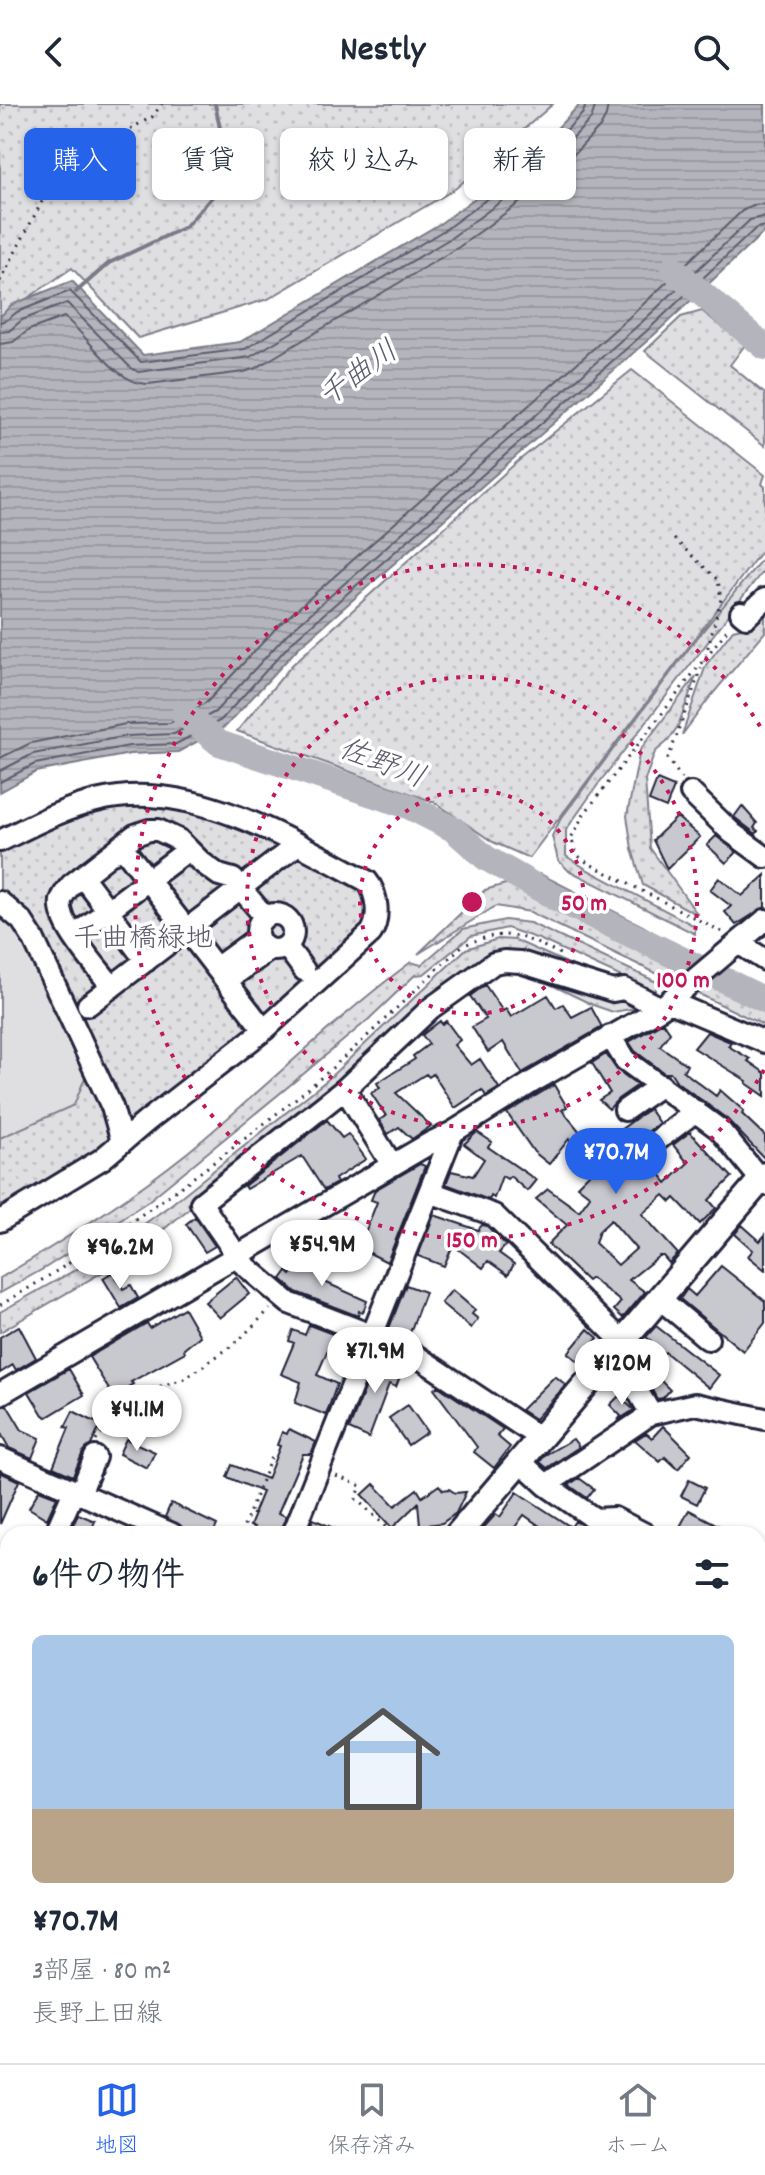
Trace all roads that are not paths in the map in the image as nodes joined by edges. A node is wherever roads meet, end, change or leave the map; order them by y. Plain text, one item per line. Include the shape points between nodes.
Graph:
1 (765, 599) edge
2 (741, 613) road end
3 (691, 793) road end
4 (0, 841) edge
5 (298, 844) junction
6 (122, 846) junction
7 (188, 850) junction
8 (765, 857) edge
9 (82, 876) junction
10 (148, 880) junction
11 (242, 887) junction
12 (0, 902) edge
13 (108, 910) junction
14 (265, 917) junction
15 (765, 920) edge
16 (187, 930) junction
17 (74, 936) junction
18 (734, 943) junction
19 (271, 945) junction
20 (765, 960) edge
21 (146, 961) junction
22 (304, 970) dead end
23 (221, 975) junction
24 (112, 987) junction
25 (668, 1003) junction
26 (88, 1005) dead end
27 (264, 1030) junction
28 (610, 1036) junction
29 (765, 1042) edge
30 (661, 1085) junction
31 (345, 1089) junction
32 (625, 1110) dead end
33 (696, 1111) junction
34 (453, 1132) junction
35 (122, 1142) junction
36 (634, 1158) dead end
37 (392, 1165) junction
38 (763, 1180) edge
39 (430, 1192) junction
40 (0, 1221) edge
41 (238, 1256) junction
42 (659, 1298) junction
43 (372, 1338) junction
44 (708, 1339) dead end
45 (617, 1347) junction
46 (0, 1394) edge
47 (651, 1414) junction
48 (765, 1419) edge
49 (540, 1438) junction
50 (95, 1457) road end
51 (0, 1458) edge
52 (520, 1461) junction
53 (546, 1485) junction
54 (77, 1492) junction
55 (59, 1526) edge
56 (153, 1526) edge
57 (296, 1526) edge
58 (468, 1526) edge
59 (630, 1526) edge

1 - 2 street via 746,617
3 - 8 street
4 - 5 street via 98,800 163,796 213,808
5 - 11 street
5 - 27 street via 367,881 377,925
6 - 7 street via 141,832 158,830
6 - 9 street
6 - 10 street
7 - 10 street
7 - 11 street
9 - 13 street
9 - 17 street via 61,903
10 - 13 street
10 - 16 street
11 - 14 street
11 - 16 street
12 - 35 street via 33,938 112,1107
13 - 17 street
13 - 21 street
14 - 19 street via 257,927
14 - 19 street via 277,914 291,923 293,935
15 - 18 street
16 - 21 street
16 - 23 street
17 - 24 street
18 - 20 street
18 - 25 street
19 - 22 street
19 - 23 street
21 - 24 street
23 - 27 street
24 - 26 street
25 - 28 street
25 - 29 street
25 - 31 street via 520,962 494,963 431,1008
27 - 35 street
28 - 30 street via 625,1060
28 - 34 street
30 - 32 street
30 - 33 street
31 - 37 street
31 - 41 street via 201,1203
33 - 36 street
33 - 38 street
34 - 37 street
34 - 39 street
35 - 40 street
37 - 41 street
38 - 42 main road
39 - 43 street
39 - 45 street via 494,1215
41 - 43 street via 289,1303
41 - 46 street
42 - 44 street
42 - 45 main road
43 - 49 street via 412,1353
43 - 57 street
45 - 47 street
45 - 49 main road
47 - 48 street via 695,1404
47 - 53 street
49 - 52 main road
50 - 54 street
51 - 54 street
52 - 53 street
52 - 58 main road
53 - 59 street via 595,1519 614,1518
54 - 55 street
54 - 56 street

